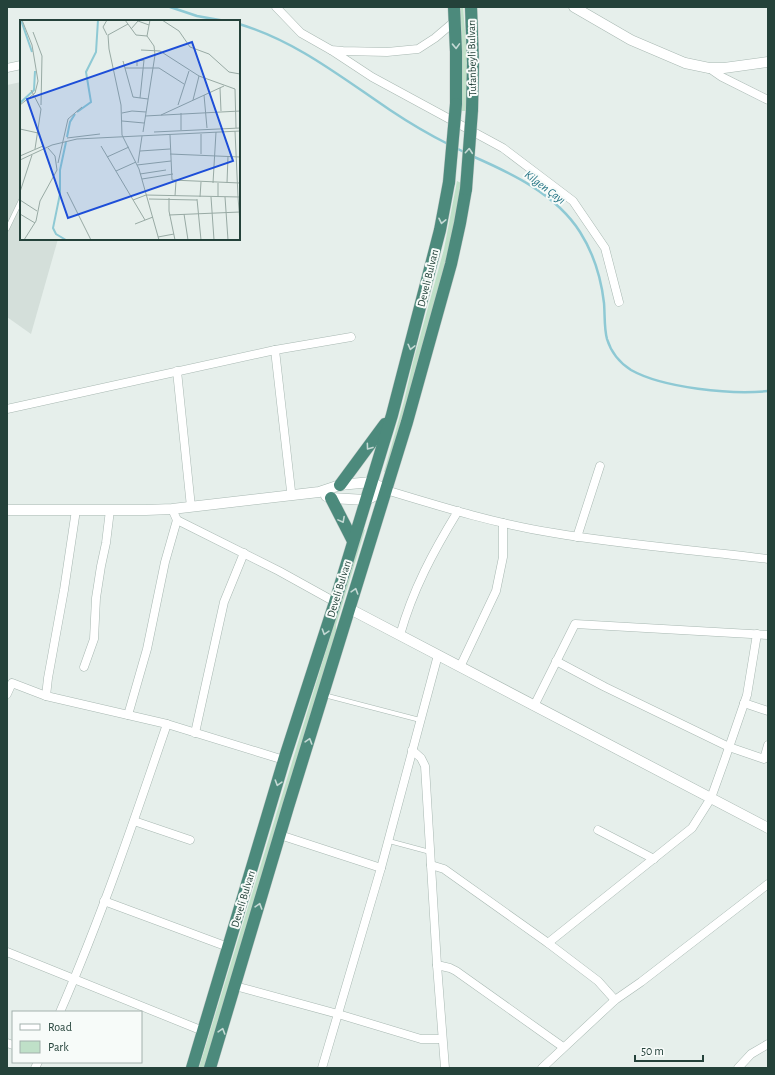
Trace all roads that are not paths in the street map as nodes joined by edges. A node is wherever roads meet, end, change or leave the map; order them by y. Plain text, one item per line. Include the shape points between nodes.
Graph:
1 (276, 7) edge
2 (454, 7) edge
3 (471, 7) edge
4 (574, 7) edge
5 (455, 21) junction
6 (331, 50) junction
7 (768, 62) edge
8 (20, 65) edge
9 (7, 68) edge
10 (709, 68) junction
11 (768, 100) edge
12 (456, 104) joint
13 (472, 110) joint
14 (20, 202) edge
15 (7, 229) edge
16 (619, 302) dead end
17 (351, 337) dead end
18 (274, 350) junction
19 (177, 371) junction
20 (7, 409) edge
21 (392, 415) junction
22 (600, 466) dead end
23 (371, 482) junction
24 (340, 485) junction
25 (386, 490) junction
26 (319, 492) junction
27 (290, 494) junction
28 (331, 498) junction
29 (366, 500) junction
30 (191, 507) junction
31 (172, 509) junction
32 (7, 510) edge
33 (76, 510) junction
34 (110, 510) junction
35 (458, 511) junction
36 (178, 520) junction
37 (503, 523) junction
38 (577, 537) junction
39 (353, 541) junction
40 (244, 553) junction
41 (768, 559) edge
42 (335, 602) junction
43 (350, 609) junction
44 (757, 634) junction
45 (768, 635) edge
46 (400, 636) junction
47 (438, 655) junction
48 (556, 661) junction
49 (84, 667) dead end
50 (460, 667) junction
51 (7, 694) edge
52 (323, 694) junction
53 (46, 696) junction
54 (744, 703) junction
55 (534, 706) junction
56 (768, 711) edge
57 (128, 715) junction
58 (420, 720) junction
59 (167, 724) junction
60 (195, 733) junction
61 (768, 745) edge
62 (729, 747) junction
63 (412, 750) junction
64 (284, 760) junction
65 (711, 798) junction
66 (134, 821) junction
67 (768, 828) edge
68 (598, 830) dead end
69 (280, 835) junction
70 (190, 840) dead end
71 (389, 841) junction
72 (430, 852) junction
73 (654, 859) junction
74 (431, 865) junction
75 (381, 868) junction
76 (768, 884) edge
77 (104, 901) junction
78 (548, 943) junction
79 (228, 947) junction
80 (7, 952) edge
81 (437, 965) junction
82 (74, 979) junction
83 (235, 986) junction
84 (615, 1000) junction
85 (60, 1011) edge
86 (338, 1014) junction
87 (203, 1031) junction
88 (442, 1039) junction
89 (768, 1044) edge
90 (563, 1047) junction
91 (192, 1068) edge
92 (210, 1068) edge
93 (322, 1068) edge
94 (445, 1068) edge
95 (542, 1068) edge
96 (738, 1068) edge

1 - 6 street via 301,33
2 - 5 highway, Tufanbeyli Bulvarı
3 - 13 highway, Tufanbeyli Bulvarı
4 - 10 street via 631,40 685,63
5 - 6 street via 418,49 387,52
5 -> 12 highway, Tufanbeyli Bulvarı
6 - 16 street via 372,77 504,148 573,201 605,248
7 - 10 street
8 - 9 street
10 - 11 street
12 -> 21 highway, Develi Bulvarı, bridge via 449,182 440,230
25 -> 13 highway, Develi Bulvarı, bridge via 451,264 466,189
14 - 15 lane
17 - 18 street
18 - 19 street
18 - 27 street
19 - 20 street
19 - 30 street
21 - 23 highway, Develi Bulvarı
21 -> 24 highway
22 - 38 street
23 - 24 street
23 - 25 street
23 - 29 highway, Develi Bulvarı
24 - 26 street
25 - 29 street
25 - 35 street
43 -> 25 highway, Develi Bulvarı
26 - 27 street
26 - 28 street
27 - 30 street
28 - 29 street
28 -> 39 highway
29 - 39 highway, Develi Bulvarı
30 - 31 street
31 - 34 street
31 - 36 street
32 - 33 street
33 - 34 street
33 - 53 street
34 - 49 street via 96,598 94,639
35 - 37 street
35 - 46 street via 426,566 406,612
36 - 40 street
36 - 57 street via 165,562 147,649
37 - 38 street
37 - 50 street via 503,557 496,591
38 - 41 street
39 - 42 highway, Develi Bulvarı
40 - 42 street
40 - 60 street via 224,602
42 -> 64 highway, Develi Bulvarı
43 - 46 street
43 - 52 highway, Develi Bulvarı
44 - 45 street
44 - 48 street via 575,624
44 - 54 street
46 - 47 street
47 - 50 street
47 - 58 street
48 - 55 street
48 - 62 street via 605,688
50 - 55 street
51 - 53 street via 12,684
52 - 58 lane
69 -> 52 highway, Develi Bulvarı
53 - 57 street
54 - 56 street
54 - 62 street
55 - 65 street
57 - 59 street
58 - 63 street
59 - 60 street
59 - 66 street
60 - 64 street
61 - 62 street via 764,759
62 - 65 street
63 - 71 street
63 - 72 street via 426,766
64 -> 79 highway, Develi Bulvarı
65 - 67 street
65 - 73 street via 692,828
66 - 70 street
66 - 77 street
68 - 73 street
69 - 75 street
83 -> 69 highway, Develi Bulvarı
71 - 72 lane
71 - 75 street
72 - 74 street
73 - 78 street
74 - 78 street via 444,869
74 - 81 street
75 - 86 street
76 - 84 street
77 - 79 street
77 - 82 street
78 - 84 street via 598,981
79 - 87 highway, Develi Bulvarı
80 - 82 street
81 - 88 street
81 - 90 street via 456,971
82 - 85 street
82 - 87 street
83 - 86 street
92 -> 83 highway, Develi Bulvarı
84 - 90 street
86 - 88 street via 421,1039
86 - 93 street
87 - 91 highway, Develi Bulvarı
88 - 94 street
89 - 96 street via 751,1054
90 - 95 street

